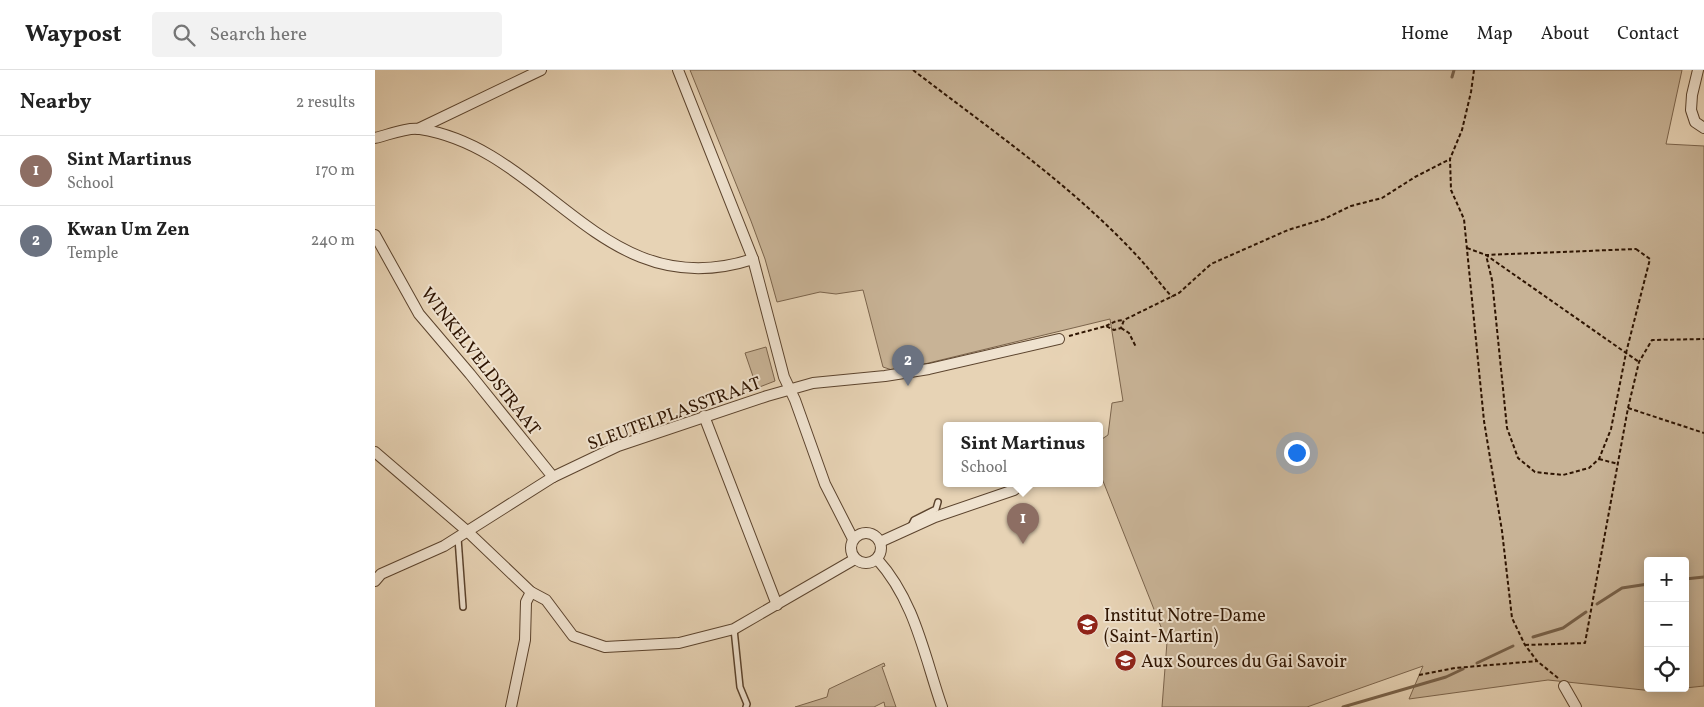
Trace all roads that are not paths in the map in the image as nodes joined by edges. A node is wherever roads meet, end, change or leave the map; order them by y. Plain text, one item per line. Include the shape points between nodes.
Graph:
1 (541, 70) edge
2 (678, 70) edge
3 (1697, 70) edge
4 (1704, 128) edge
5 (418, 129) junction
6 (375, 138) edge
7 (375, 235) edge
8 (753, 259) junction
9 (1059, 339) road end
10 (791, 389) junction
11 (704, 416) junction
12 (375, 452) edge
13 (553, 477) junction
14 (1017, 487) edge
15 (937, 502) dead end
16 (909, 530) junction
17 (467, 531) junction
18 (457, 538) junction
19 (853, 539) junction
20 (880, 542) junction
21 (855, 559) junction
22 (877, 559) junction
23 (375, 581) edge
24 (531, 592) junction
25 (777, 606) junction
26 (463, 607) dead end
27 (734, 629) junction
28 (1564, 686) road end
29 (511, 707) edge
30 (745, 707) edge
31 (942, 707) edge
32 (1575, 707) edge

1 - 5 street
2 - 8 street
3 - 4 street via 1691,110 1695,122
5 - 6 street
5 - 8 street via 474,146 611,244 640,257 688,269 714,268
7 - 13 street, WINKELVELDSTRAAT via 419,314
8 - 10 street via 781,369
9 - 10 street, SLEUTELPLASSTRAAT via 929,369 813,383
10 - 11 street, SLEUTELPLASSTRAAT
10 - 19 street via 825,484
11 - 13 street, SLEUTELPLASSTRAAT via 618,446
11 - 25 street
12 - 17 street
13 - 17 street, SLEUTELPLASSTRAAT
14 - 16 street
15 - 16 lane via 937,509 914,520
16 - 20 street
17 - 18 street, SLEUTELPLASSTRAAT
17 - 24 street
18 - 23 street, SLEUTELPLASSTRAAT via 381,574
18 - 26 lane
19 - 20 street via 868,533
19 - 21 street via 850,550
20 - 22 street
21 - 22 street via 863,564
21 - 25 street
22 - 31 street via 896,584 915,619
24 - 27 street via 546,600 573,636 605,647 679,643
24 - 29 street via 526,602 525,640
25 - 27 street
27 - 30 lane
28 - 32 street

